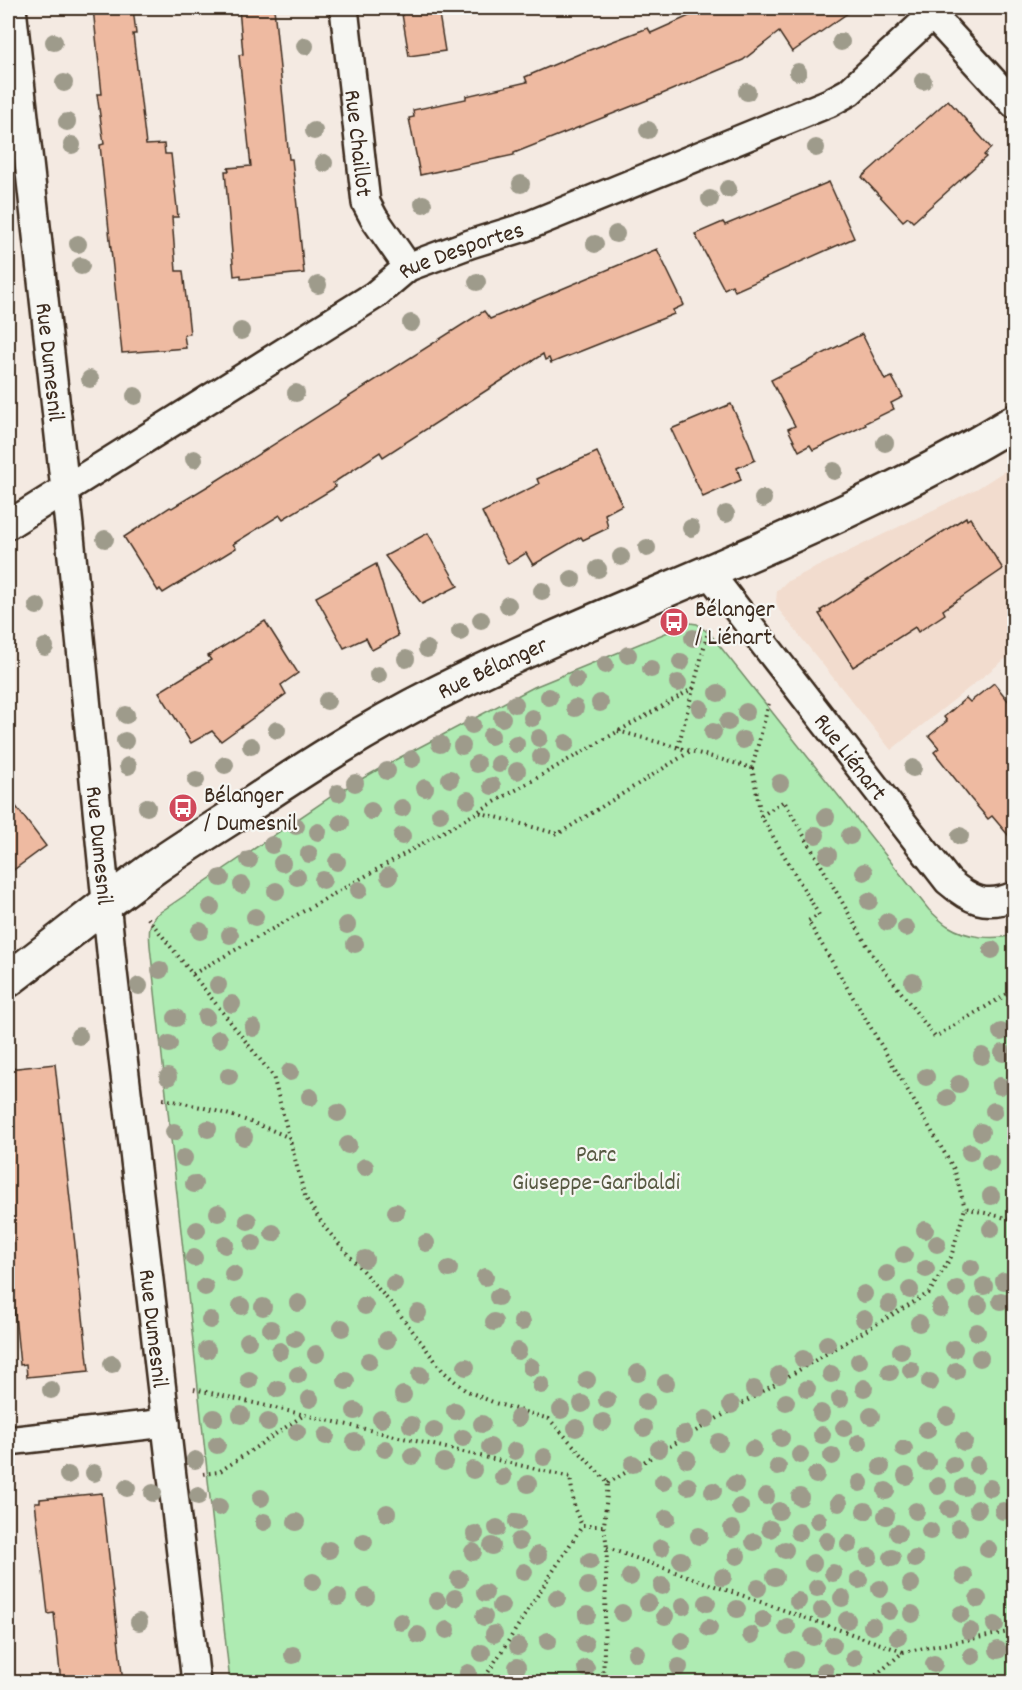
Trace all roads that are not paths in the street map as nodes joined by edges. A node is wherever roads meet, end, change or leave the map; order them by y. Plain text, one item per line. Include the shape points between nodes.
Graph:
1 (12, 8) edge
2 (344, 8) edge
3 (929, 11) edge
4 (15, 102) edge
5 (1014, 104) edge
6 (408, 267) junction
7 (1014, 422) edge
8 (64, 488) junction
9 (8, 525) edge
10 (709, 573) junction
11 (1014, 896) edge
12 (106, 905) junction
13 (8, 980) edge
14 (166, 1423) junction
15 (8, 1442) edge
16 (196, 1683) edge

1 - 4 street, Rue Dumesnil
2 - 6 street, Rue Chaillot via 366,202
3 - 5 street
3 - 6 street, Rue Desportes via 849,92 829,103 525,227
4 - 8 street, Rue Dumesnil
6 - 8 street, Rue Desportes via 375,295
7 - 10 street, Rue Bélanger via 917,477
8 - 9 street, Rue Desportes
8 - 12 street, Rue Dumesnil
10 - 11 street, Rue Liénart via 948,881 964,895 982,902 1001,902
10 - 12 street, Rue Bélanger via 548,640 372,728 155,867
12 - 13 street, Rue Bélanger
12 - 14 street, Rue Dumesnil
14 - 15 street
14 - 16 street, Rue Dumesnil

